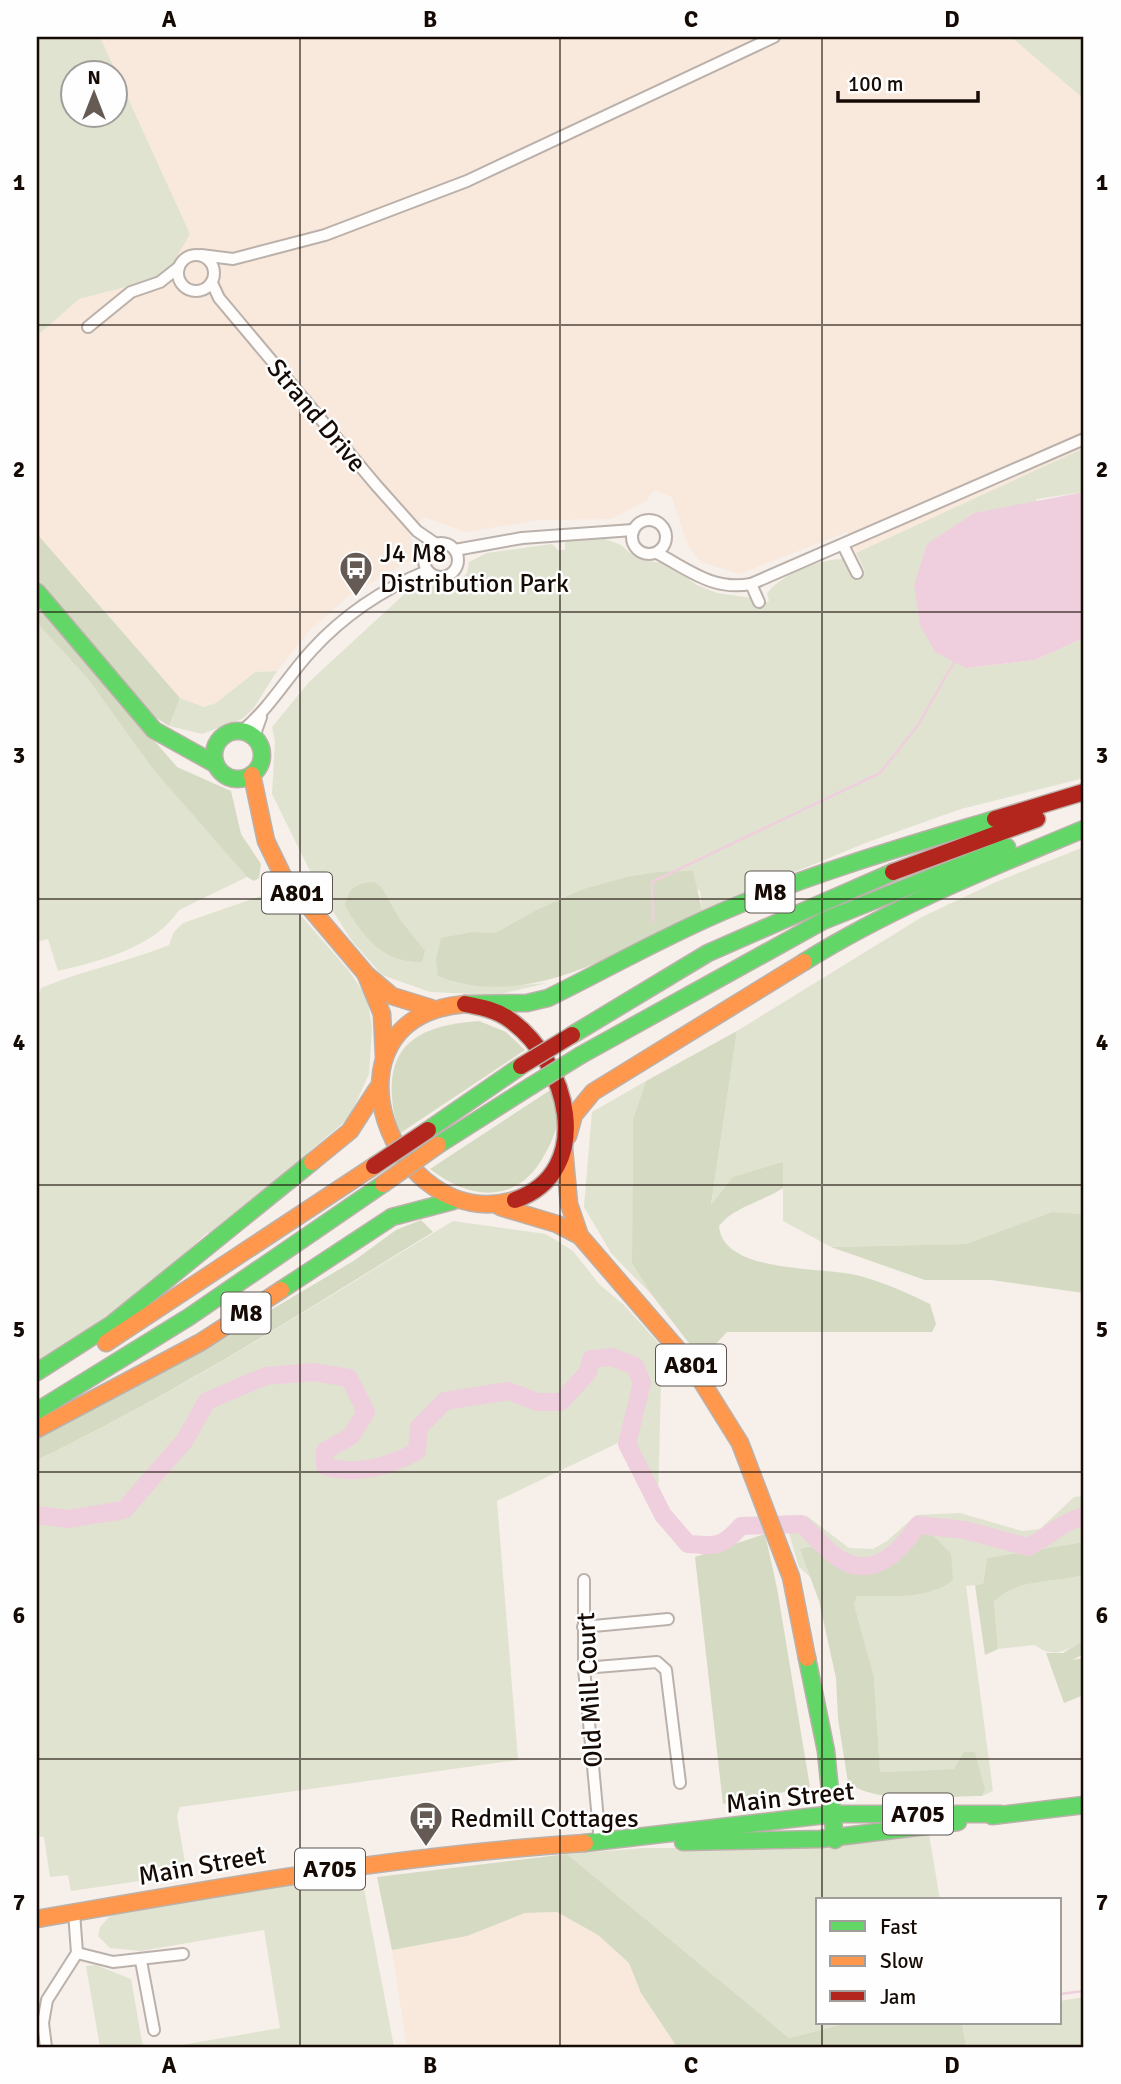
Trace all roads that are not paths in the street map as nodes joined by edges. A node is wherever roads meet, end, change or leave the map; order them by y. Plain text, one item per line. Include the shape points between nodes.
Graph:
1 (774, 37) edge
2 (201, 255) junction
3 (233, 259) junction
4 (178, 267) junction
5 (213, 280) junction
6 (160, 282) junction
7 (187, 289) junction
8 (199, 291) junction
9 (219, 298) junction
10 (88, 327) dead end
11 (1084, 439) edge
12 (416, 531) junction
13 (632, 535) junction
14 (666, 542) junction
15 (436, 544) junction
16 (843, 545) junction
17 (657, 553) junction
18 (456, 555) junction
19 (425, 562) junction
20 (679, 564) junction
21 (857, 573) dead end
22 (751, 584) junction
23 (37, 592) edge
24 (759, 601) dead end
25 (248, 734) junction
26 (181, 745) junction
27 (215, 746) junction
28 (215, 764) junction
29 (244, 777) junction
30 (1084, 792) edge
31 (1084, 802) edge
32 (1084, 820) edge
33 (1084, 829) edge
34 (366, 974) junction
35 (465, 1004) junction
36 (431, 1008) junction
37 (384, 1056) junction
38 (377, 1089) junction
39 (566, 1142) junction
40 (453, 1201) junction
41 (496, 1206) junction
42 (580, 1236) junction
43 (37, 1372) edge
44 (37, 1385) edge
45 (37, 1411) edge
46 (37, 1429) edge
47 (584, 1580) dead end
48 (668, 1619) dead end
49 (583, 1627) junction
50 (584, 1668) junction
51 (680, 1783) dead end
52 (1084, 1805) edge
53 (1001, 1814) junction
54 (835, 1827) junction
55 (627, 1840) junction
56 (600, 1842) junction
57 (74, 1912) junction
58 (37, 1919) edge
59 (77, 1953) junction
60 (184, 1954) dead end
61 (141, 1961) junction
62 (154, 2030) dead end
63 (46, 2047) edge

1 - 3 street via 467,181 328,233
2 - 3 street
2 - 4 street via 185,258
2 - 5 street via 213,266
3 - 5 street
4 - 6 street
4 - 7 street via 179,280
5 - 8 street
5 - 9 street, Strand Drive
6 - 7 street
6 - 10 street via 131,292
7 - 8 street
8 - 9 street
9 - 12 street, Strand Drive
11 - 16 street
12 - 15 street, Strand Drive
12 - 19 street, Strand Drive
13 - 14 street via 641,522 656,521 664,529
13 - 17 street via 641,553
13 - 18 street via 522,538
14 - 17 street
14 - 20 street
15 - 18 street via 449,545
15 - 19 street
16 - 21 street
16 - 22 street
17 - 20 street
18 - 19 street via 449,576 437,577
19 - 25 street via 313,649
20 - 22 street via 713,584 732,588
22 - 24 street
23 - 26 main road via 154,730
25 - 27 main road via 226,734
25 - 29 main road, A801 via 259,744 261,761
26 - 27 main road
26 - 28 main road
27 - 28 main road
28 - 29 main road via 224,775
29 - 34 main road, A801 via 275,864
30 - 35 main road, M8 via 765,894 674,932 548,998
31 - 44 main road, M8, bridge via 883,876 708,953 521,1066 178,1298
32 - 45 main road, M8, bridge via 823,920 580,1055 439,1145 189,1317
33 - 39 main road via 952,884 839,940 605,1084 574,1115
34 - 36 main road, A801 via 392,996
34 - 37 main road, A801 via 382,1014
35 - 36 main road, A801
35 - 39 main road, A801 via 489,1008 517,1024 536,1047 566,1101
36 - 37 main road, A801 via 404,1028
37 - 38 main road, A801
38 - 40 main road, A801 via 387,1127 406,1160
38 - 43 main road via 351,1131 112,1325
39 - 41 main road, A801 via 541,1188 523,1199
39 - 42 main road, A801 via 566,1194
40 - 41 main road, A801
40 - 46 main road, M8 via 392,1217 201,1342
41 - 42 main road, A801 via 557,1223
42 - 54 main road, A801 via 692,1366 740,1443 791,1577
47 - 49 street, Old Mill Court
48 - 49 street
49 - 50 street, Old Mill Court
50 - 51 street via 657,1662 666,1670
50 - 56 street, Old Mill Court
52 - 53 main road, Main Street / A705
53 - 54 main road, Main Street / A705
53 - 54 main road, Main Street / A705 via 877,1833
54 - 55 main road, Main Street / A705
54 - 55 main road, Main Street / A705 via 747,1844
55 - 56 main road, Main Street / A705
56 - 57 main road, Main Street / A705 via 363,1864
57 - 58 main road, Main Street / A705
57 - 59 street
59 - 61 street via 113,1962
59 - 63 street via 47,2000 43,2023
60 - 61 street
61 - 62 street

